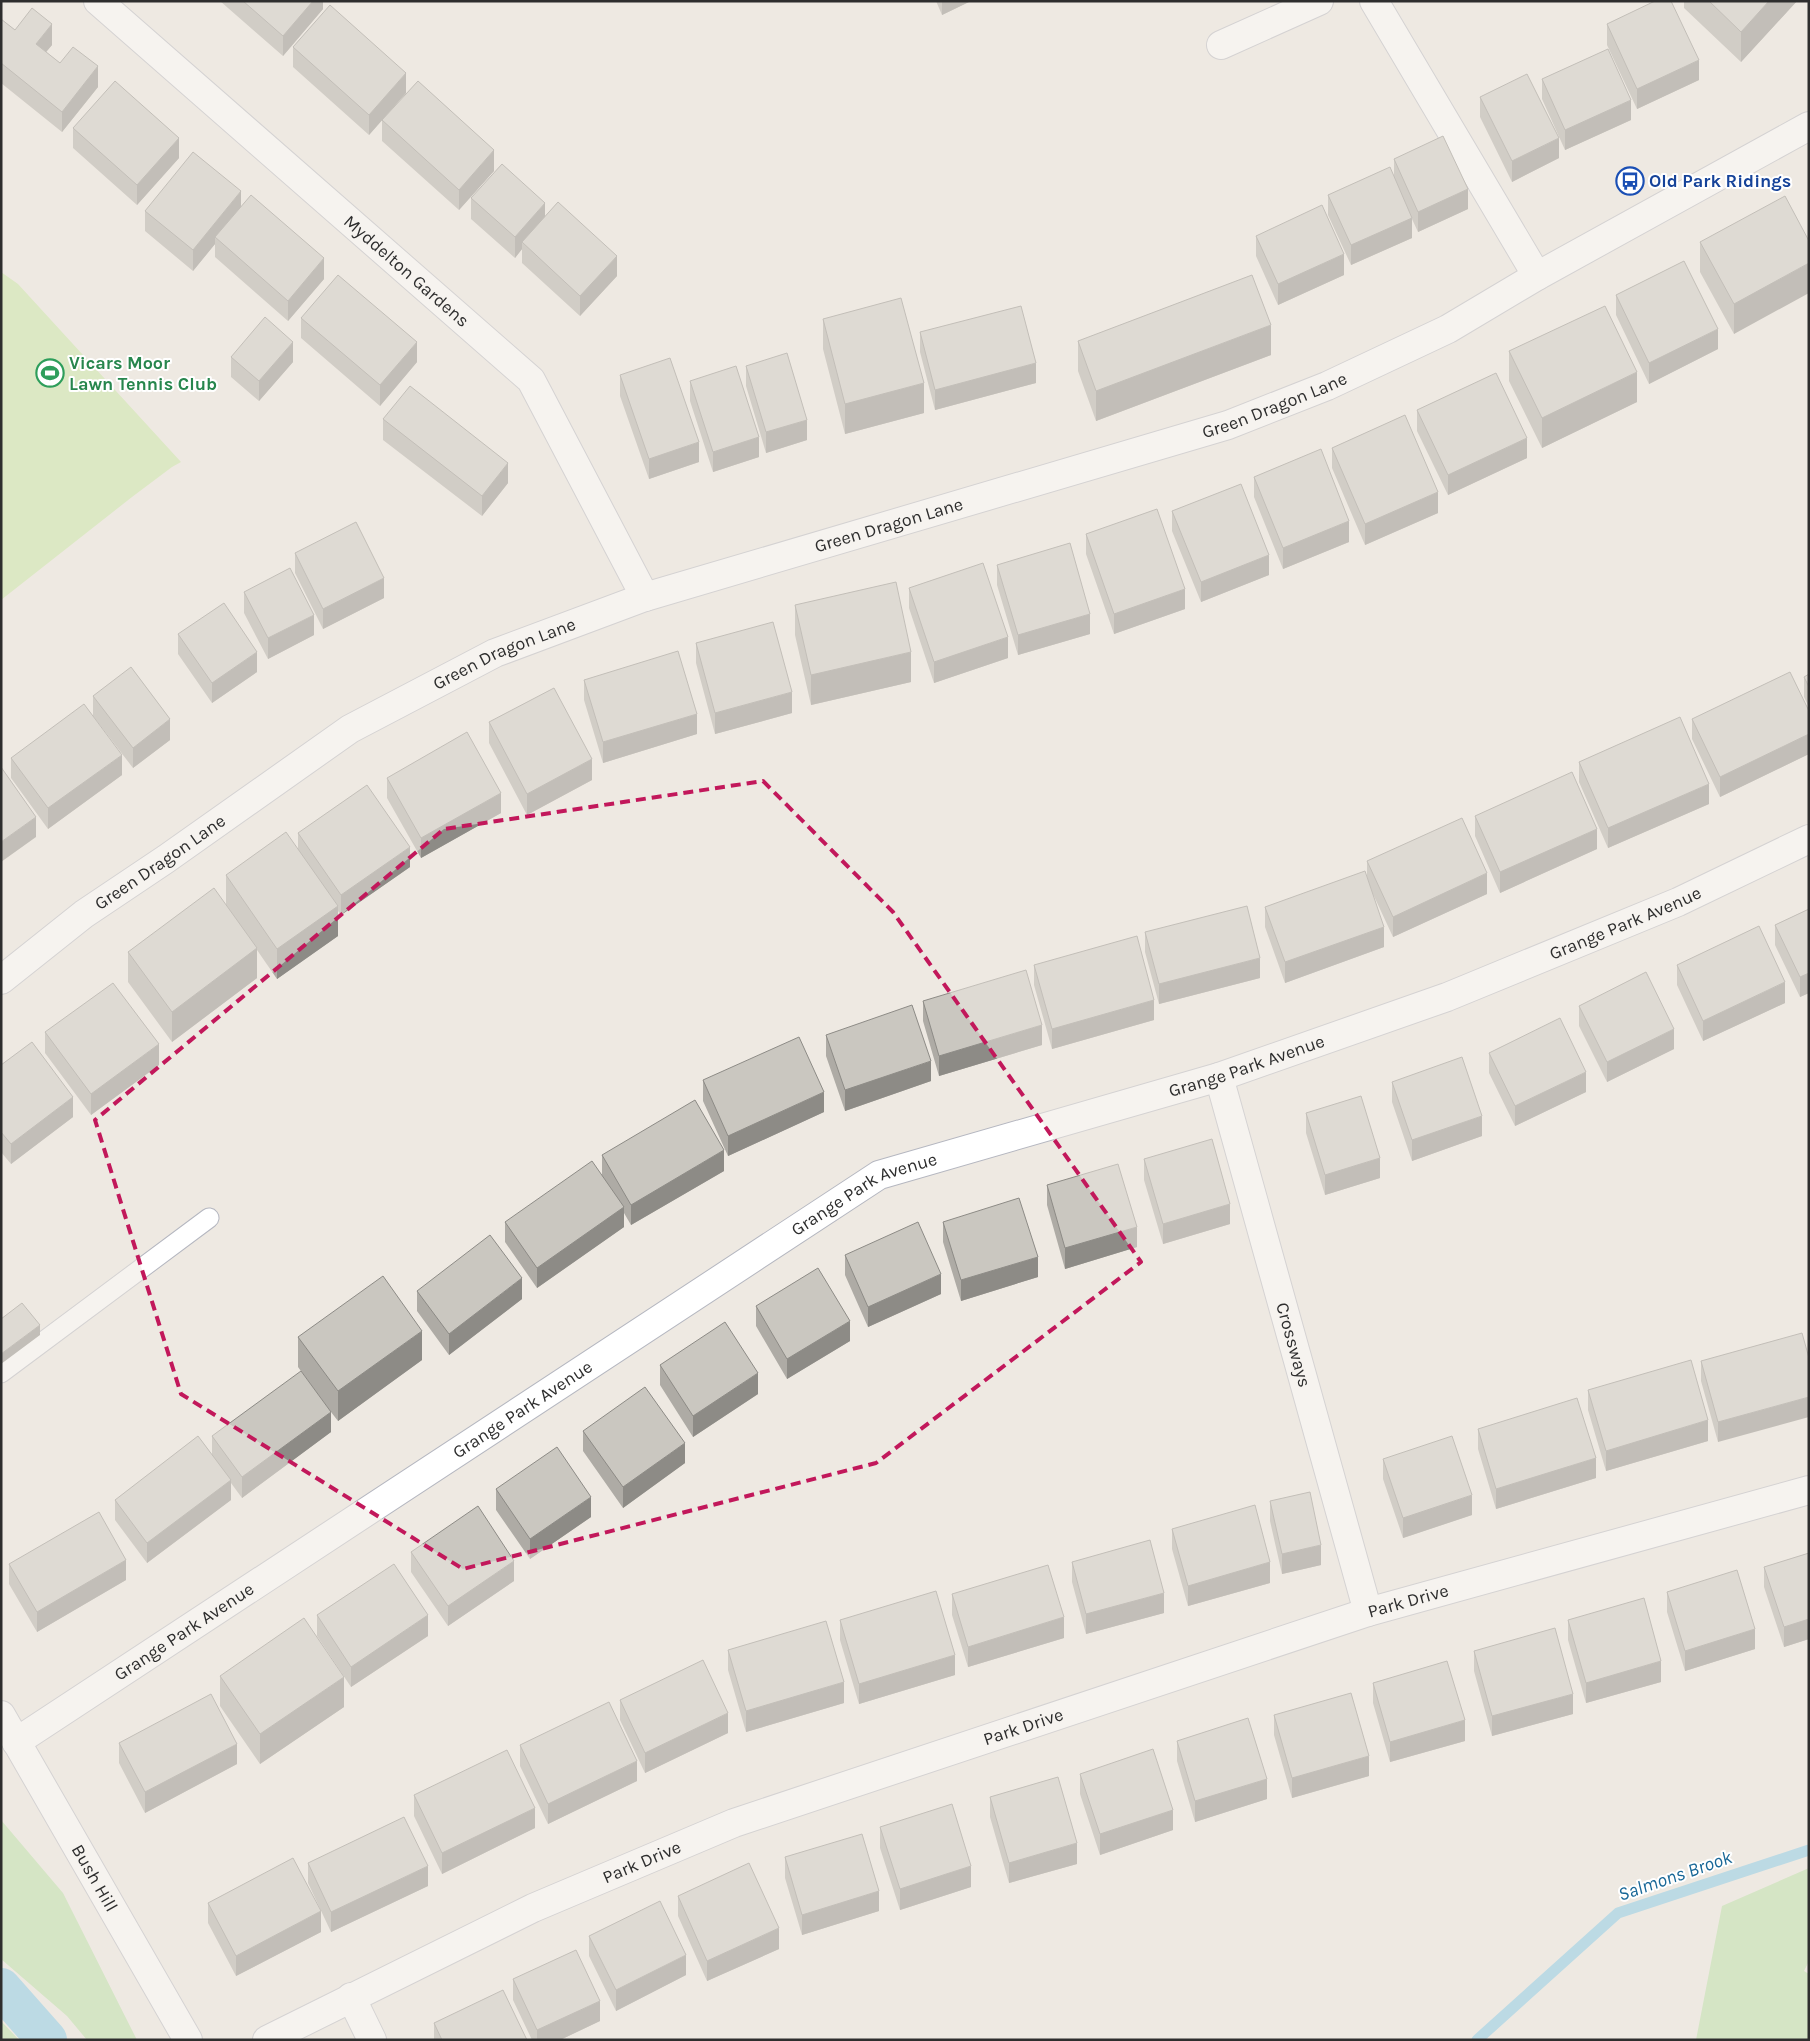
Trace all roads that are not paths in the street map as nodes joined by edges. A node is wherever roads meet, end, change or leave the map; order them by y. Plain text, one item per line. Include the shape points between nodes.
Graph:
1 (98, 1) edge
2 (1319, 1) edge
3 (1374, 1) edge
4 (1221, 45) dead end
5 (1809, 126) edge
6 (1537, 276) junction
7 (645, 597) junction
8 (1809, 839) edge
9 (1, 980) edge
10 (1219, 1077) junction
11 (209, 1218) dead end
12 (1, 1373) edge
13 (1809, 1490) edge
14 (1368, 1612) junction
15 (1, 1715) edge
16 (16, 1742) junction
17 (352, 1998) junction
18 (188, 2040) edge
19 (267, 2040) edge
20 (372, 2040) edge

1 - 7 street, Myddelton Gardens via 530,380
2 - 4 street
3 - 6 street
5 - 6 street, Green Dragon Lane
6 - 7 street, Green Dragon Lane via 1448,330 1327,386 1228,425
7 - 9 street, Green Dragon Lane via 495,653 350,729 84,914
8 - 10 street, Grange Park Avenue via 1678,902 1447,997
10 - 14 street, Crossways
10 - 16 street, Grange Park Avenue via 878,1175
11 - 12 lane
13 - 14 street, Park Drive
14 - 17 street, Park Drive via 734,1823 533,1908
15 - 16 street, Bush Hill
16 - 18 street, Bush Hill
17 - 19 street, Park Drive
17 - 20 street

